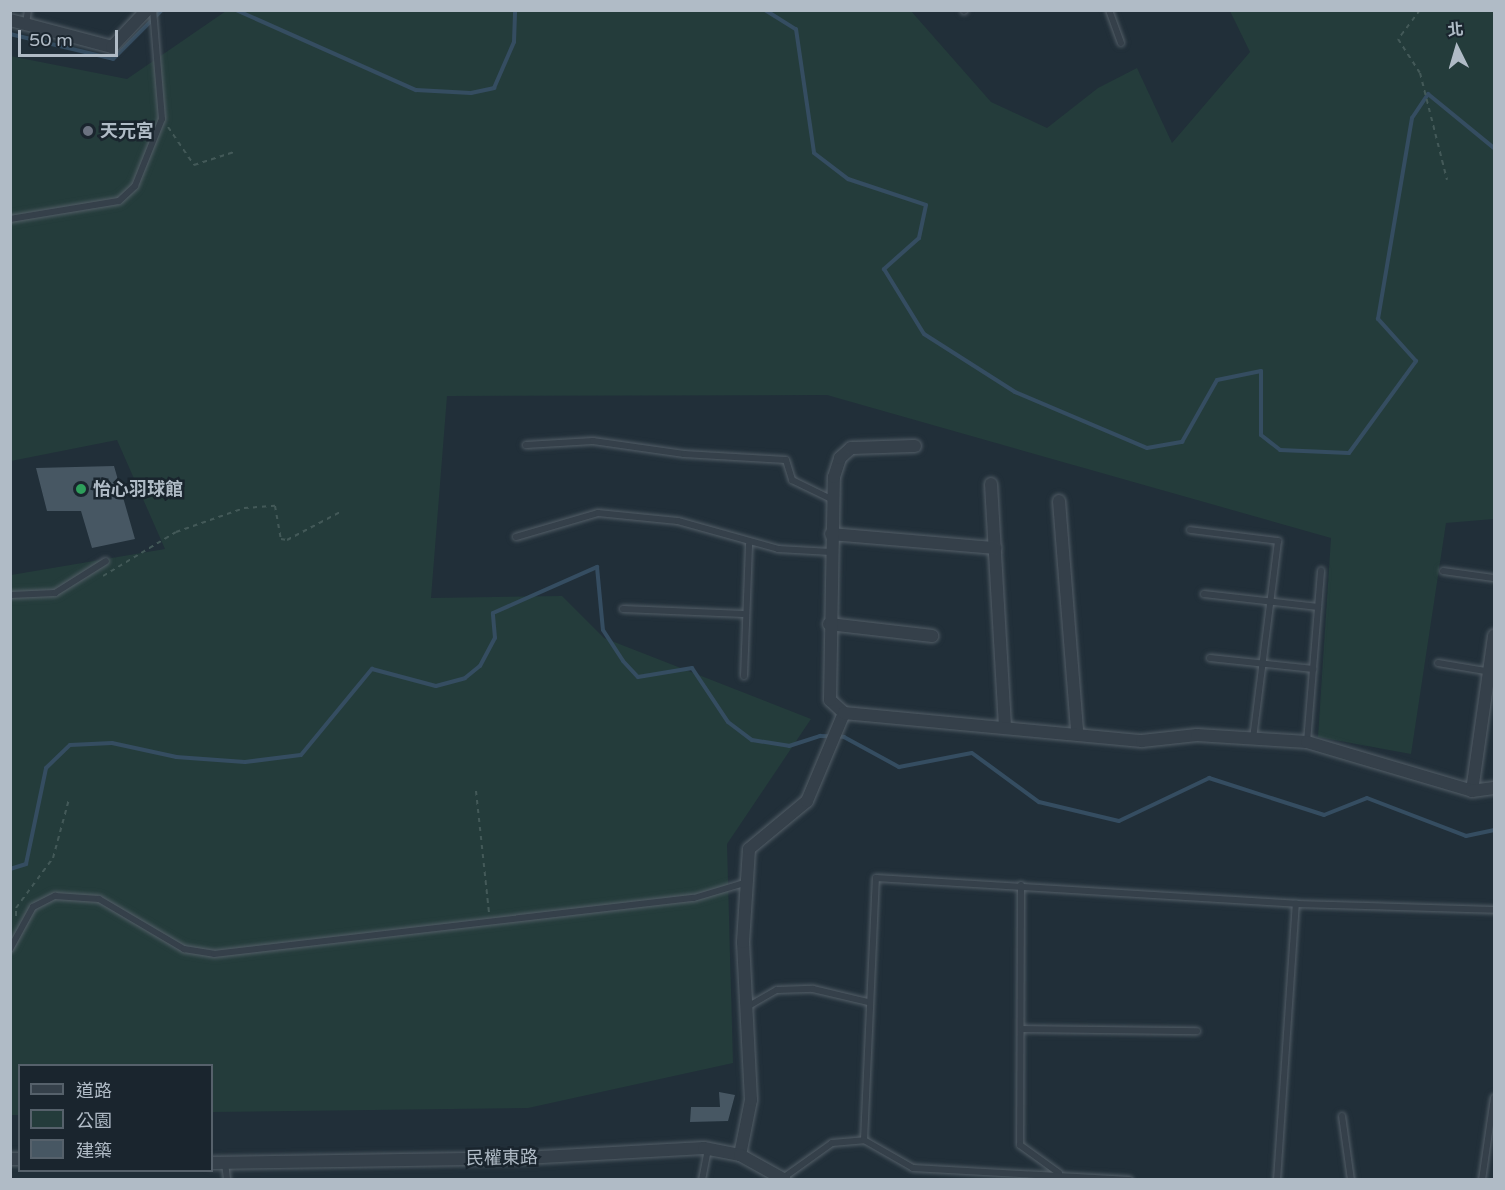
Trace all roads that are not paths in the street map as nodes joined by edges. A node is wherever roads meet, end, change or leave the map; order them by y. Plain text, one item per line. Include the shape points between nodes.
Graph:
1 (28, 10) edge
2 (147, 10) edge
3 (1109, 10) edge
4 (153, 11) edge
5 (10, 20) edge
6 (26, 24) junction
7 (1121, 43) dead end
8 (10, 219) edge
9 (526, 445) dead end
10 (915, 446) dead end
11 (991, 483) dead end
12 (832, 500) junction
13 (1059, 501) dead end
14 (1190, 530) dead end
15 (831, 534) junction
16 (516, 537) dead end
17 (749, 544) junction
18 (995, 548) junction
19 (831, 552) junction
20 (106, 561) dead end
21 (1321, 571) dead end
22 (1443, 571) dead end
23 (1494, 578) edge
24 (1204, 594) dead end
25 (10, 595) edge
26 (1271, 600) junction
27 (1318, 607) junction
28 (623, 609) dead end
29 (744, 614) junction
30 (829, 624) junction
31 (932, 636) dead end
32 (1494, 636) edge
33 (1210, 658) dead end
34 (1438, 663) dead end
35 (1263, 664) junction
36 (1313, 669) junction
37 (1492, 672) edge
38 (744, 676) dead end
39 (844, 713) junction
40 (1005, 726) junction
41 (1077, 732) junction
42 (1253, 738) junction
43 (1307, 742) junction
44 (1494, 788) edge
45 (1472, 791) junction
46 (744, 883) junction
47 (1021, 885) junction
48 (1296, 904) junction
49 (1494, 910) edge
50 (10, 949) edge
51 (868, 1002) junction
52 (744, 1008) junction
53 (1022, 1029) junction
54 (1197, 1031) dead end
55 (1494, 1098) edge
56 (1342, 1116) dead end
57 (864, 1140) junction
58 (708, 1148) junction
59 (740, 1155) junction
60 (213, 1163) edge
61 (225, 1163) junction
62 (1060, 1173) junction
63 (227, 1179) edge
64 (702, 1179) edge
65 (784, 1179) edge
66 (1130, 1179) edge
67 (1276, 1179) edge
68 (1351, 1179) edge
69 (1482, 1179) edge

1 - 6 lane
2 - 6 street via 112,47
3 - 7 lane
4 - 8 lane via 162,119 135,186 119,201
5 - 6 street
9 - 12 lane via 592,441 684,454 786,460 792,480
10 - 12 street via 851,448 840,458
11 - 18 street
12 - 15 street
13 - 41 street
14 - 26 lane via 1278,541
15 - 18 street
15 - 19 street
16 - 17 lane via 598,513 678,521
17 - 19 lane
17 - 29 lane
18 - 40 street
19 - 30 street
20 - 25 lane via 55,593
21 - 27 lane
22 - 23 lane
24 - 26 lane
26 - 27 lane
26 - 35 lane
27 - 36 lane
28 - 29 lane
29 - 38 lane
30 - 31 street
30 - 39 street via 831,700
32 - 37 street
33 - 35 lane
34 - 37 lane
35 - 36 lane
35 - 42 lane
36 - 43 lane
37 - 45 street
39 - 40 street
39 - 46 street via 807,801 749,849
40 - 41 street
41 - 42 street via 1142,741 1197,735
42 - 43 street
43 - 45 street
44 - 45 street
46 - 50 lane via 694,898 214,954 184,949 99,899 55,896 33,907
46 - 52 street
47 - 48 lane
47 - 51 lane via 876,878
47 - 53 lane
48 - 49 lane
48 - 67 lane
51 - 52 lane via 813,989 777,990
51 - 57 lane
52 - 59 street via 751,1100
53 - 54 lane
53 - 62 lane via 1020,1144
55 - 69 lane
56 - 68 lane
57 - 62 lane via 913,1168
57 - 65 lane via 832,1143
58 - 59 street, 民權東路
58 - 61 street, 民權東路 via 524,1158
58 - 64 lane
59 - 65 street, 民權東路
60 - 61 street, 民權東路
61 - 63 lane
62 - 66 lane

